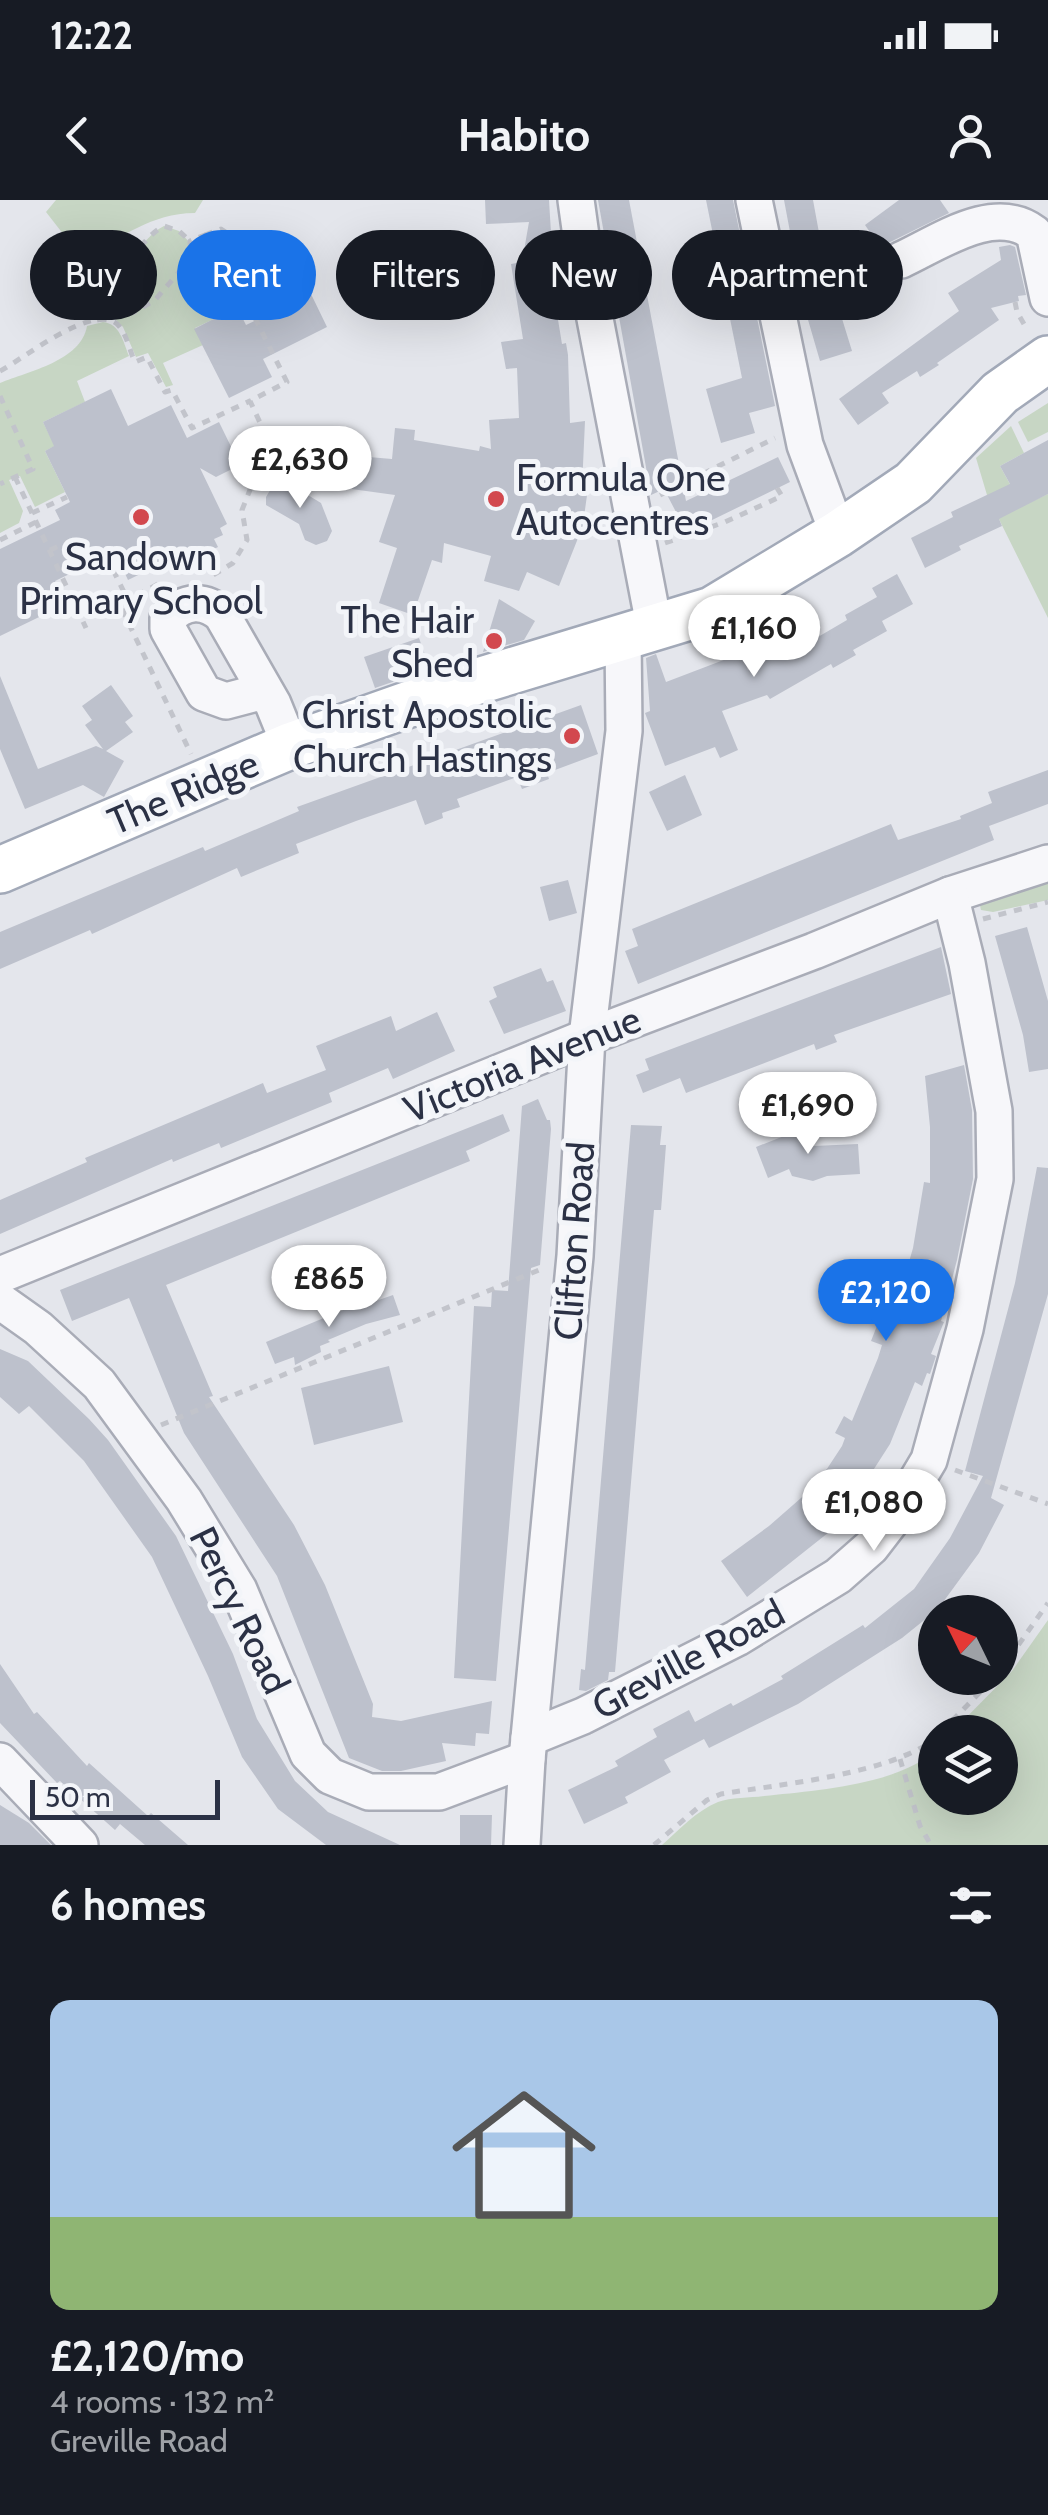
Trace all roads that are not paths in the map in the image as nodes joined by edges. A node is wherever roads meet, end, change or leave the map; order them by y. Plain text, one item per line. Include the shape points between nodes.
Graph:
1 (576, 200) edge
2 (754, 200) edge
3 (1041, 227) edge
4 (903, 259) edge
5 (1048, 298) edge
6 (1048, 358) edge
7 (838, 534) junction
8 (638, 631) junction
9 (264, 691) dead end
10 (290, 746) junction
11 (1048, 862) edge
12 (0, 870) edge
13 (950, 895) junction
14 (587, 1037) junction
15 (0, 1275) edge
16 (0, 1301) edge
17 (528, 1748) junction
18 (0, 1761) edge
19 (80, 1845) edge
20 (522, 1845) edge

1 - 8 street, Clifton Road via 638,551
2 - 7 street via 805,445
3 - 4 street via 1000,220
3 - 5 street
6 - 7 main road, The Ridge via 1000,393 914,483
7 - 8 main road, The Ridge via 712,610
8 - 10 main road, The Ridge
8 - 14 street, Clifton Road
9 - 10 street
10 - 12 main road, The Ridge
11 - 13 street, Victoria Avenue
13 - 14 street, Victoria Avenue
13 - 17 street, Greville Road via 994,1111 994,1180 966,1328 928,1460 871,1547 838,1576 737,1638
14 - 15 street, Victoria Avenue
14 - 17 street, Clifton Road via 575,1256
16 - 17 street, Percy Road via 99,1384 184,1500 239,1590 308,1754 330,1776 368,1792 439,1792
17 - 20 street, Clifton Road
18 - 19 street

